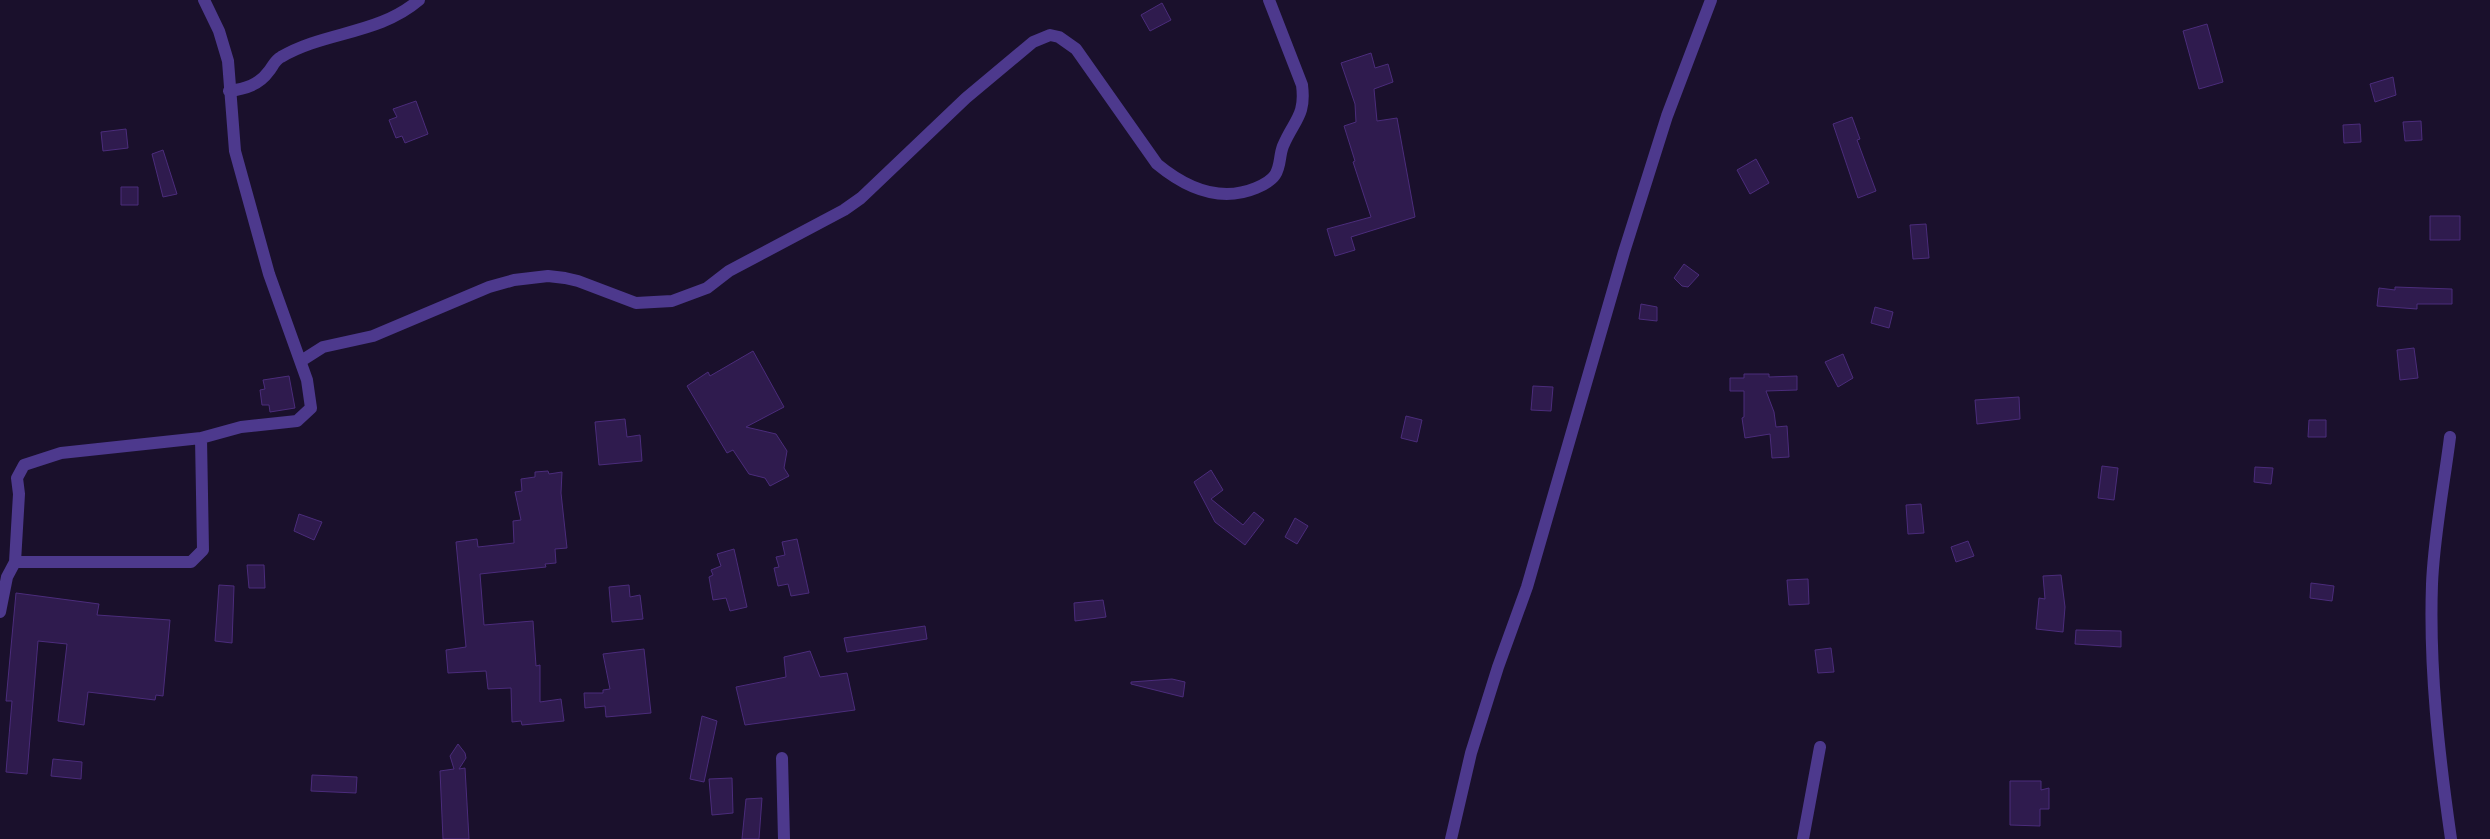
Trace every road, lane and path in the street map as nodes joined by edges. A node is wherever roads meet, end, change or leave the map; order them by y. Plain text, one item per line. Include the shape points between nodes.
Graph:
1 (204, 0) edge
2 (419, 0) edge
3 (1269, 0) edge
4 (1711, 0) edge
5 (229, 90) junction
6 (301, 361) junction
7 (2450, 437) dead end
8 (201, 438) junction
9 (15, 562) junction
10 (0, 612) edge
11 (1820, 747) dead end
12 (782, 758) dead end
13 (784, 839) edge
14 (1451, 839) edge
15 (1803, 839) edge
16 (2451, 839) edge

1 - 5 street via 225,45
2 - 5 street via 383,23 291,52 277,60 258,82 248,88
3 - 6 street via 1302,85 1304,100 1302,112 1282,147 1280,165 1274,177 1247,192 1225,195 1174,178 1157,164 1076,49 1059,37 1050,35 1033,42 966,98 861,198 729,271 697,293 672,301 636,303 572,280 548,276 514,280 489,287 373,336 324,346
4 - 14 street via 1667,116 1624,252 1527,587 1471,753
5 - 6 street via 235,151 269,274
6 - 8 street via 311,396 311,408 307,414 297,421 241,427
7 - 16 street via 2431,613 2438,748
8 - 9 street via 60,453 24,466 17,478
8 - 9 street via 203,550 191,562
9 - 10 street via 7,577
11 - 15 street
12 - 13 street

